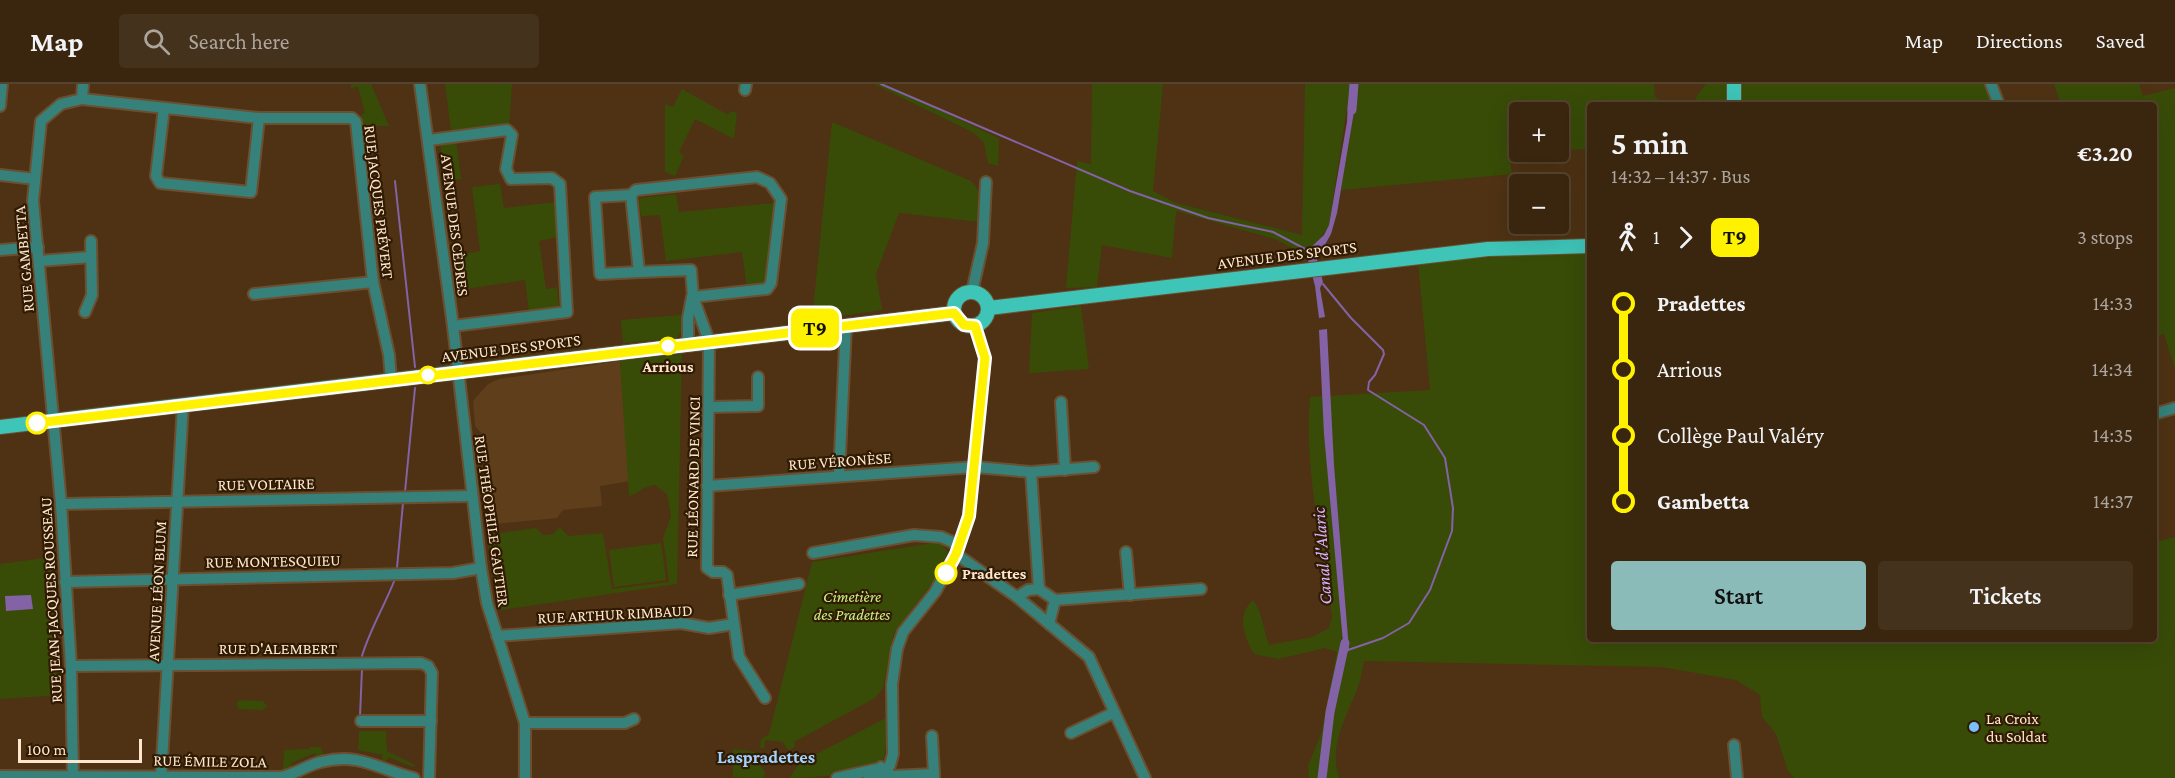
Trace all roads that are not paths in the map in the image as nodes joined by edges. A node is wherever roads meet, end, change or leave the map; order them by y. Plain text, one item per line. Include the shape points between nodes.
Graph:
1 (2, 84) edge
2 (83, 84) edge
3 (420, 84) edge
4 (1734, 84) edge
5 (1991, 84) edge
6 (82, 99) junction
7 (1734, 102) edge
8 (1998, 102) edge
9 (0, 106) edge
10 (164, 108) junction
11 (259, 118) junction
12 (429, 140) junction
13 (0, 175) edge
14 (35, 178) junction
15 (986, 182) dead end
16 (631, 195) junction
17 (91, 241) dead end
18 (1587, 246) edge
19 (38, 247) junction
20 (0, 250) edge
21 (91, 257) junction
22 (39, 261) junction
23 (639, 272) junction
24 (373, 282) junction
25 (972, 292) junction
26 (254, 294) dead end
27 (693, 297) junction
28 (989, 308) junction
29 (85, 312) dead end
30 (954, 313) junction
31 (846, 324) junction
32 (453, 326) junction
33 (975, 326) junction
34 (710, 341) junction
35 (688, 344) junction
36 (459, 371) junction
37 (758, 377) dead end
38 (391, 380) junction
39 (1061, 402) dead end
40 (183, 405) junction
41 (709, 407) junction
42 (2175, 408) edge
43 (2157, 413) edge
44 (54, 421) junction
45 (0, 427) edge
46 (975, 467) junction
47 (1094, 467) dead end
48 (1065, 470) junction
49 (1031, 472) junction
50 (839, 476) junction
51 (707, 486) junction
52 (471, 496) junction
53 (177, 501) junction
54 (62, 504) junction
55 (958, 549) junction
56 (1126, 552) dead end
57 (813, 553) dead end
58 (481, 568) junction
59 (173, 578) junction
60 (65, 582) junction
61 (799, 585) dead end
62 (1039, 589) junction
63 (1201, 589) dead end
64 (729, 595) junction
65 (1130, 595) junction
66 (1017, 597) junction
67 (1055, 600) junction
68 (734, 624) junction
69 (1049, 624) junction
70 (497, 636) junction
71 (168, 665) junction
72 (71, 666) junction
73 (765, 698) dead end
74 (1113, 713) junction
75 (634, 719) dead end
76 (362, 721) dead end
77 (431, 721) junction
78 (525, 723) junction
79 (1071, 733) dead end
80 (932, 736) dead end
81 (1734, 745) dead end
82 (882, 770) junction
83 (0, 776) edge
84 (934, 776) edge
85 (74, 777) edge
86 (161, 777) edge
87 (414, 778) edge
88 (429, 778) edge
89 (525, 778) edge
90 (837, 778) edge
91 (869, 778) edge
92 (1145, 778) edge
93 (1737, 778) edge

1 - 9 street
2 - 6 street
3 - 12 street, AVENUE DES CÈDRES
4 - 7 main road
5 - 8 street
6 - 10 street, RUE JACQUES PRÉVERT
6 - 14 street, RUE GAMBETTA via 61,104 41,121
10 - 11 street, RUE JACQUES PRÉVERT
10 - 11 street via 156,176 160,183 251,192
11 - 24 street, RUE JACQUES PRÉVERT via 352,118 356,122
12 - 32 street, AVENUE DES CÈDRES
12 - 32 street via 507,130 512,135 506,169 511,179 552,178 560,184 567,312
13 - 14 street
14 - 19 street, RUE GAMBETTA
15 - 25 street via 983,243
16 - 23 street
16 - 23 street via 596,197 600,274
16 - 27 street via 636,190 758,177 770,183 781,199 771,283 767,289
17 - 21 street
18 - 28 main road, AVENUE DES SPORTS via 1488,249
19 - 20 street
19 - 22 street, RUE GAMBETTA
21 - 22 street
21 - 29 street via 92,295
22 - 44 street, RUE GAMBETTA
23 - 27 street via 690,270
24 - 26 street
24 - 38 street, RUE JACQUES PRÉVERT
25 - 28 main road via 982,295
25 - 30 main road via 958,298
27 - 34 street
27 - 35 street
28 - 33 main road via 984,321
30 - 31 main road, AVENUE DES SPORTS
30 - 33 main road via 964,325
31 - 34 main road, AVENUE DES SPORTS
31 - 50 street
32 - 36 street, AVENUE DES CÈDRES
33 - 46 street via 985,358
34 - 35 main road, AVENUE DES SPORTS
34 - 41 street, RUE LÉONARD DE VINCI
35 - 36 main road, AVENUE DES SPORTS
36 - 38 main road, AVENUE DES SPORTS
36 - 52 street, RUE THÉOPHILE GAUTIER
37 - 41 street via 758,406
38 - 40 main road, AVENUE DES SPORTS
39 - 48 street
40 - 44 main road, AVENUE DES SPORTS
40 - 53 street, AVENUE LÉON BLUM
41 - 51 street, RUE LÉONARD DE VINCI
42 - 43 street
44 - 45 main road, AVENUE DES SPORTS
44 - 54 street, RUE JEAN-JACQUES ROUSSEAU
46 - 49 street, RUE VÉRONÈSE
46 - 50 street, RUE VÉRONÈSE
46 - 55 street via 969,516
47 - 48 street, RUE VÉRONÈSE
48 - 49 street, RUE VÉRONÈSE
49 - 62 street
50 - 51 street, RUE VÉRONÈSE
51 - 64 street, RUE LÉONARD DE VINCI via 707,568 727,575
52 - 53 street, RUE VOLTAIRE
52 - 58 street, RUE THÉOPHILE GAUTIER
53 - 54 street, RUE VOLTAIRE
53 - 59 street, AVENUE LÉON BLUM
54 - 60 street, RUE JEAN-JACQUES ROUSSEAU
55 - 57 street via 941,537 914,535
55 - 66 street
55 - 82 street via 935,592 903,632 897,649
56 - 65 street
58 - 59 street, RUE MONTESQUIEU via 453,573
58 - 70 street, RUE THÉOPHILE GAUTIER
59 - 60 street, RUE MONTESQUIEU
59 - 71 street, AVENUE LÉON BLUM
60 - 72 street, RUE JEAN-JACQUES ROUSSEAU
61 - 64 street
62 - 66 street
62 - 67 street
63 - 65 street
64 - 68 street, RUE LÉONARD DE VINCI
65 - 67 street
66 - 69 street
67 - 69 street
68 - 70 street, RUE ARTHUR RIMBAUD via 709,628 681,623
68 - 73 street, RUE LÉONARD DE VINCI via 739,657
69 - 74 street via 1089,657
70 - 78 street, RUE THÉOPHILE GAUTIER
71 - 72 street, RUE D'ALEMBERT
71 - 77 street, RUE D'ALEMBERT via 421,663 432,672
71 - 86 street, AVENUE LÉON BLUM
72 - 85 street, RUE JEAN-JACQUES ROUSSEAU
74 - 79 street
74 - 92 street
75 - 78 street via 625,723
76 - 77 street
77 - 88 street, RUE D'ALEMBERT
78 - 89 street, RUE THÉOPHILE GAUTIER
80 - 84 street
81 - 93 street
82 - 84 street via 892,776
82 - 90 street
82 - 91 street
83 - 85 street, RUE ÉMILE ZOLA
85 - 86 street, RUE ÉMILE ZOLA
86 - 87 street, RUE ÉMILE ZOLA via 281,777 320,762 350,759

